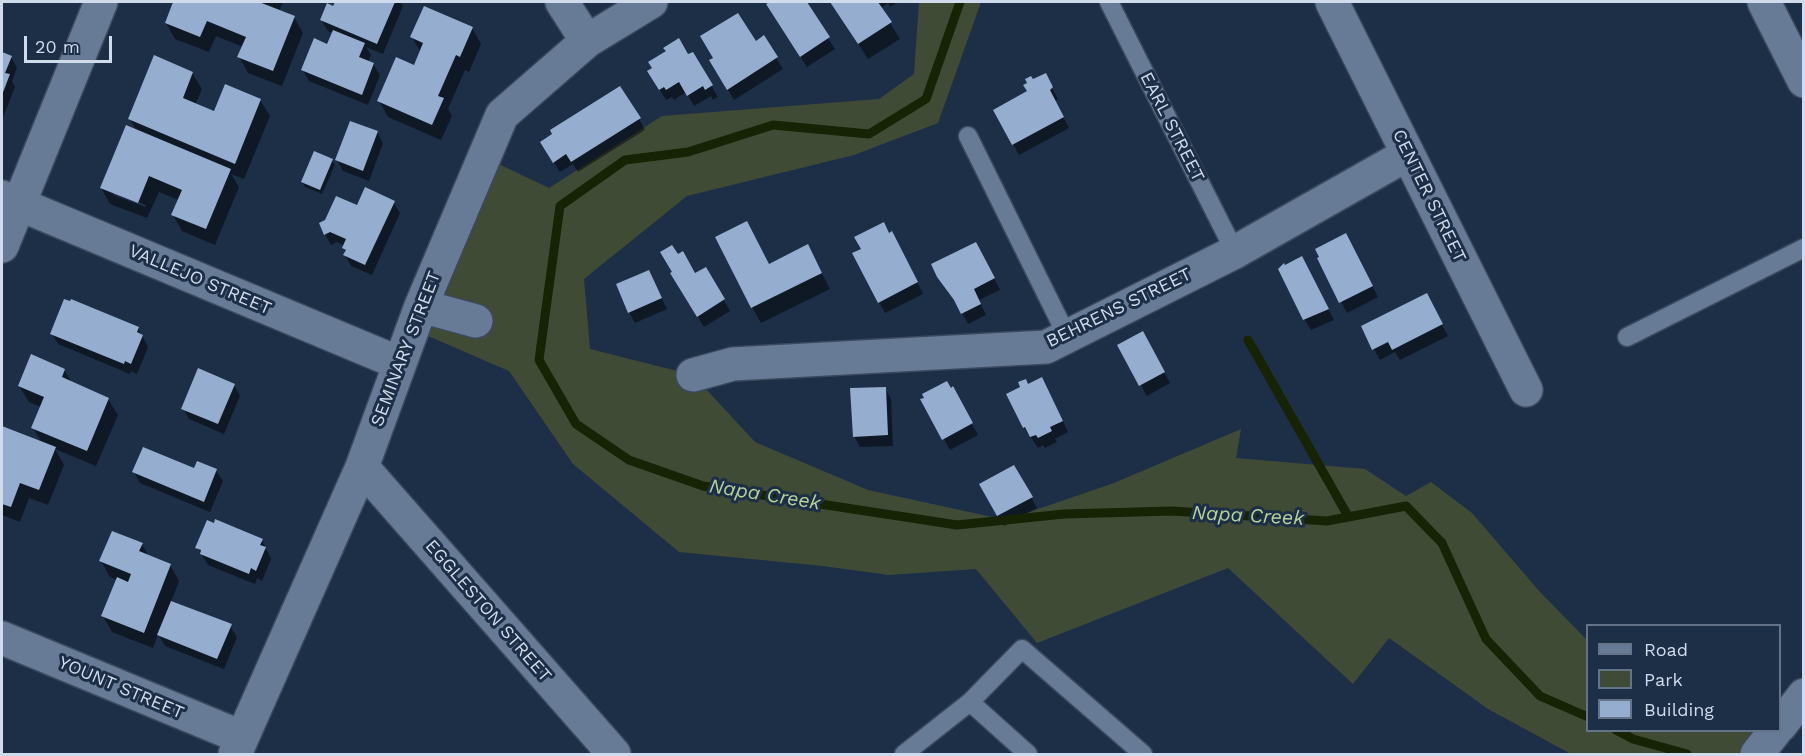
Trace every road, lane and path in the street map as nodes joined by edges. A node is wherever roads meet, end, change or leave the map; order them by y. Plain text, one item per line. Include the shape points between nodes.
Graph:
1 (101, 2) edge
2 (562, 2) edge
3 (651, 2) edge
4 (1109, 2) edge
5 (1332, 2) edge
6 (1764, 2) edge
7 (587, 41) junction
8 (1803, 81) edge
9 (968, 136) dead end
10 (1408, 153) junction
11 (11, 201) edge
12 (2, 246) edge
13 (1803, 248) edge
14 (1235, 252) junction
15 (421, 306) junction
16 (476, 321) dead end
17 (1068, 336) junction
18 (1627, 337) dead end
19 (399, 363) junction
20 (693, 375) dead end
21 (1526, 390) dead end
22 (362, 467) junction
23 (2, 638) edge
24 (970, 702) junction
25 (1774, 732) edge
26 (238, 746) edge
27 (602, 750) edge
28 (904, 754) edge
29 (1028, 754) edge
30 (1143, 754) edge
31 (1757, 754) edge

1 - 11 street
2 - 7 street
3 - 7 street, SEMINARY STREET
4 - 14 lane, EARL STREET
5 - 10 street, CENTER STREET
6 - 8 street
7 - 15 street, SEMINARY STREET via 502,115
9 - 17 lane
10 - 14 street, BEHRENS STREET
10 - 21 street, CENTER STREET
11 - 12 street
11 - 19 street, VALLEJO STREET
13 - 18 lane
14 - 17 street, BEHRENS STREET
15 - 16 street
15 - 19 street, SEMINARY STREET
17 - 20 street, BEHRENS STREET via 1046,347 733,364
19 - 22 street, SEMINARY STREET
22 - 26 street, SEMINARY STREET
22 - 27 street, EGGLESTON STREET
23 - 26 street, YOUNT STREET
24 - 28 lane
24 - 29 lane
24 - 30 lane via 1022,649
25 - 31 street

